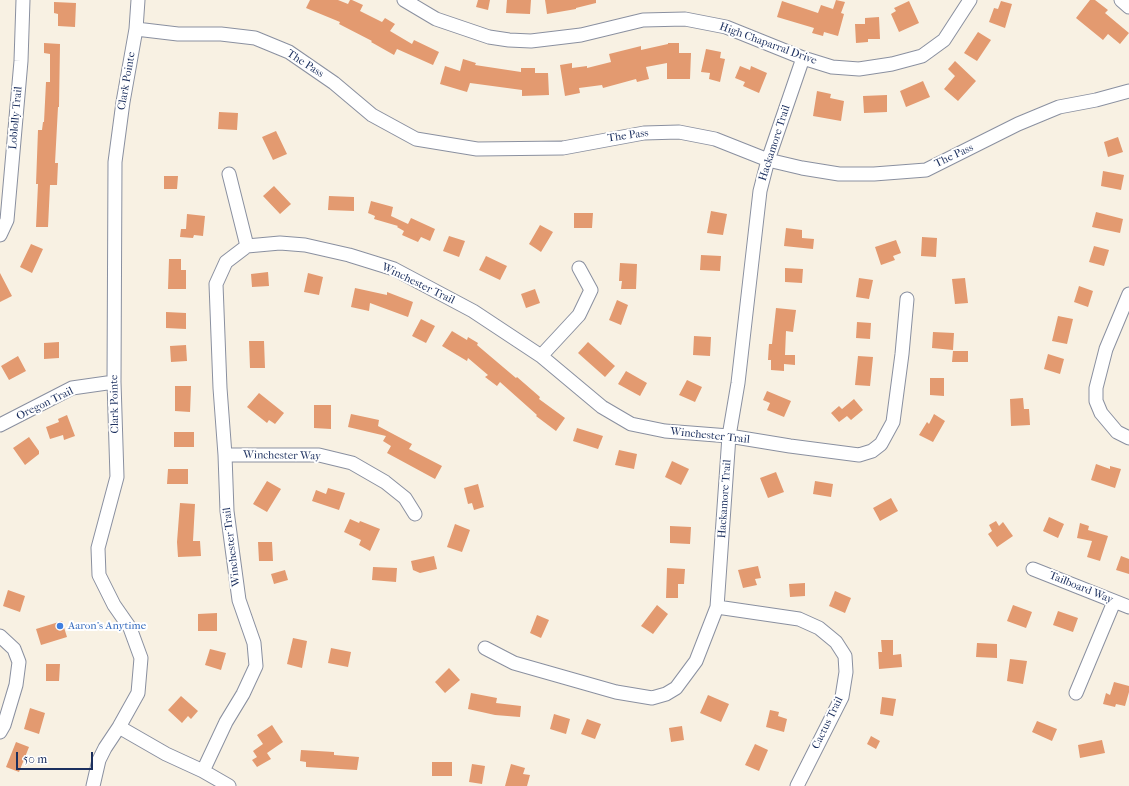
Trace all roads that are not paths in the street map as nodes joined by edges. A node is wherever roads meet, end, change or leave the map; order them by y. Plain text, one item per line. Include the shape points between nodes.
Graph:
1 (23, 0) edge
2 (138, 0) edge
3 (404, 0) edge
4 (970, 0) edge
5 (1121, 0) edge
6 (1129, 6) edge
7 (136, 29) junction
8 (803, 58) junction
9 (1128, 93) edge
10 (768, 160) junction
11 (230, 174) dead end
12 (0, 236) edge
13 (247, 246) junction
14 (579, 268) dead end
15 (1129, 294) edge
16 (907, 299) dead end
17 (541, 356) junction
18 (114, 382) junction
19 (0, 425) edge
20 (730, 436) junction
21 (1129, 438) edge
22 (225, 455) junction
23 (415, 514) dead end
24 (1033, 569) dead end
25 (1114, 602) junction
26 (717, 607) junction
27 (1129, 607) edge
28 (0, 636) edge
29 (485, 648) dead end
30 (1076, 693) dead end
31 (119, 727) junction
32 (0, 732) edge
33 (203, 771) junction
34 (93, 786) edge
35 (229, 786) edge
36 (797, 786) edge

1 - 12 street, Loblolly Trail via 21,61 7,220
2 - 7 street, Clark Pointe
3 - 8 street, High Chaparral Drive via 436,19 489,37 509,40 531,41 582,35 643,20 685,19 726,27
4 - 8 street, High Chaparral Drive via 944,40 922,56 859,69 832,67
5 - 6 street
7 - 10 street, The Pass via 255,38 288,52 334,83 372,114 416,139 476,149 563,148 644,133 679,132 714,139
7 - 18 street, Clark Pointe via 122,102 115,162
8 - 10 street, Hackamore Trail
9 - 10 street, The Pass via 1059,107 1018,124 926,170 839,174
10 - 20 street, Hackamore Trail via 756,218
11 - 13 street
13 - 17 street, Winchester Trail via 280,243 305,245 350,254 394,269 473,311
13 - 22 street, Winchester Trail via 226,262 216,284
14 - 17 street via 591,290 579,315
15 - 21 street via 1106,349 1096,388 1096,401 1101,413 1117,432
16 - 20 street, Winchester Trail via 894,422 881,444 872,451 859,455
17 - 20 street, Winchester Trail via 602,407 631,424 665,431
18 - 19 street, Oregon Trail via 72,388
18 - 31 street, Clark Pointe via 116,477 98,548 99,575 114,605 130,628 141,658 138,693
20 - 26 street, Hackamore Trail
22 - 23 street, Winchester Way via 319,455 352,463 385,482 405,498
22 - 33 street, Winchester Trail via 227,511 238,600 254,642 256,666
24 - 25 street, Tailboard Way
25 - 27 street, Tailboard Way
25 - 30 street
26 - 29 street, Hackamore Trail via 696,661 676,688 652,698 616,692 514,664
26 - 36 street, Cactus Trail via 799,618 819,628 836,642 845,656 846,672 842,697
28 - 32 street via 14,649 19,662 16,685
31 - 33 street via 166,754
31 - 34 street, Clark Pointe via 99,760
33 - 35 street

